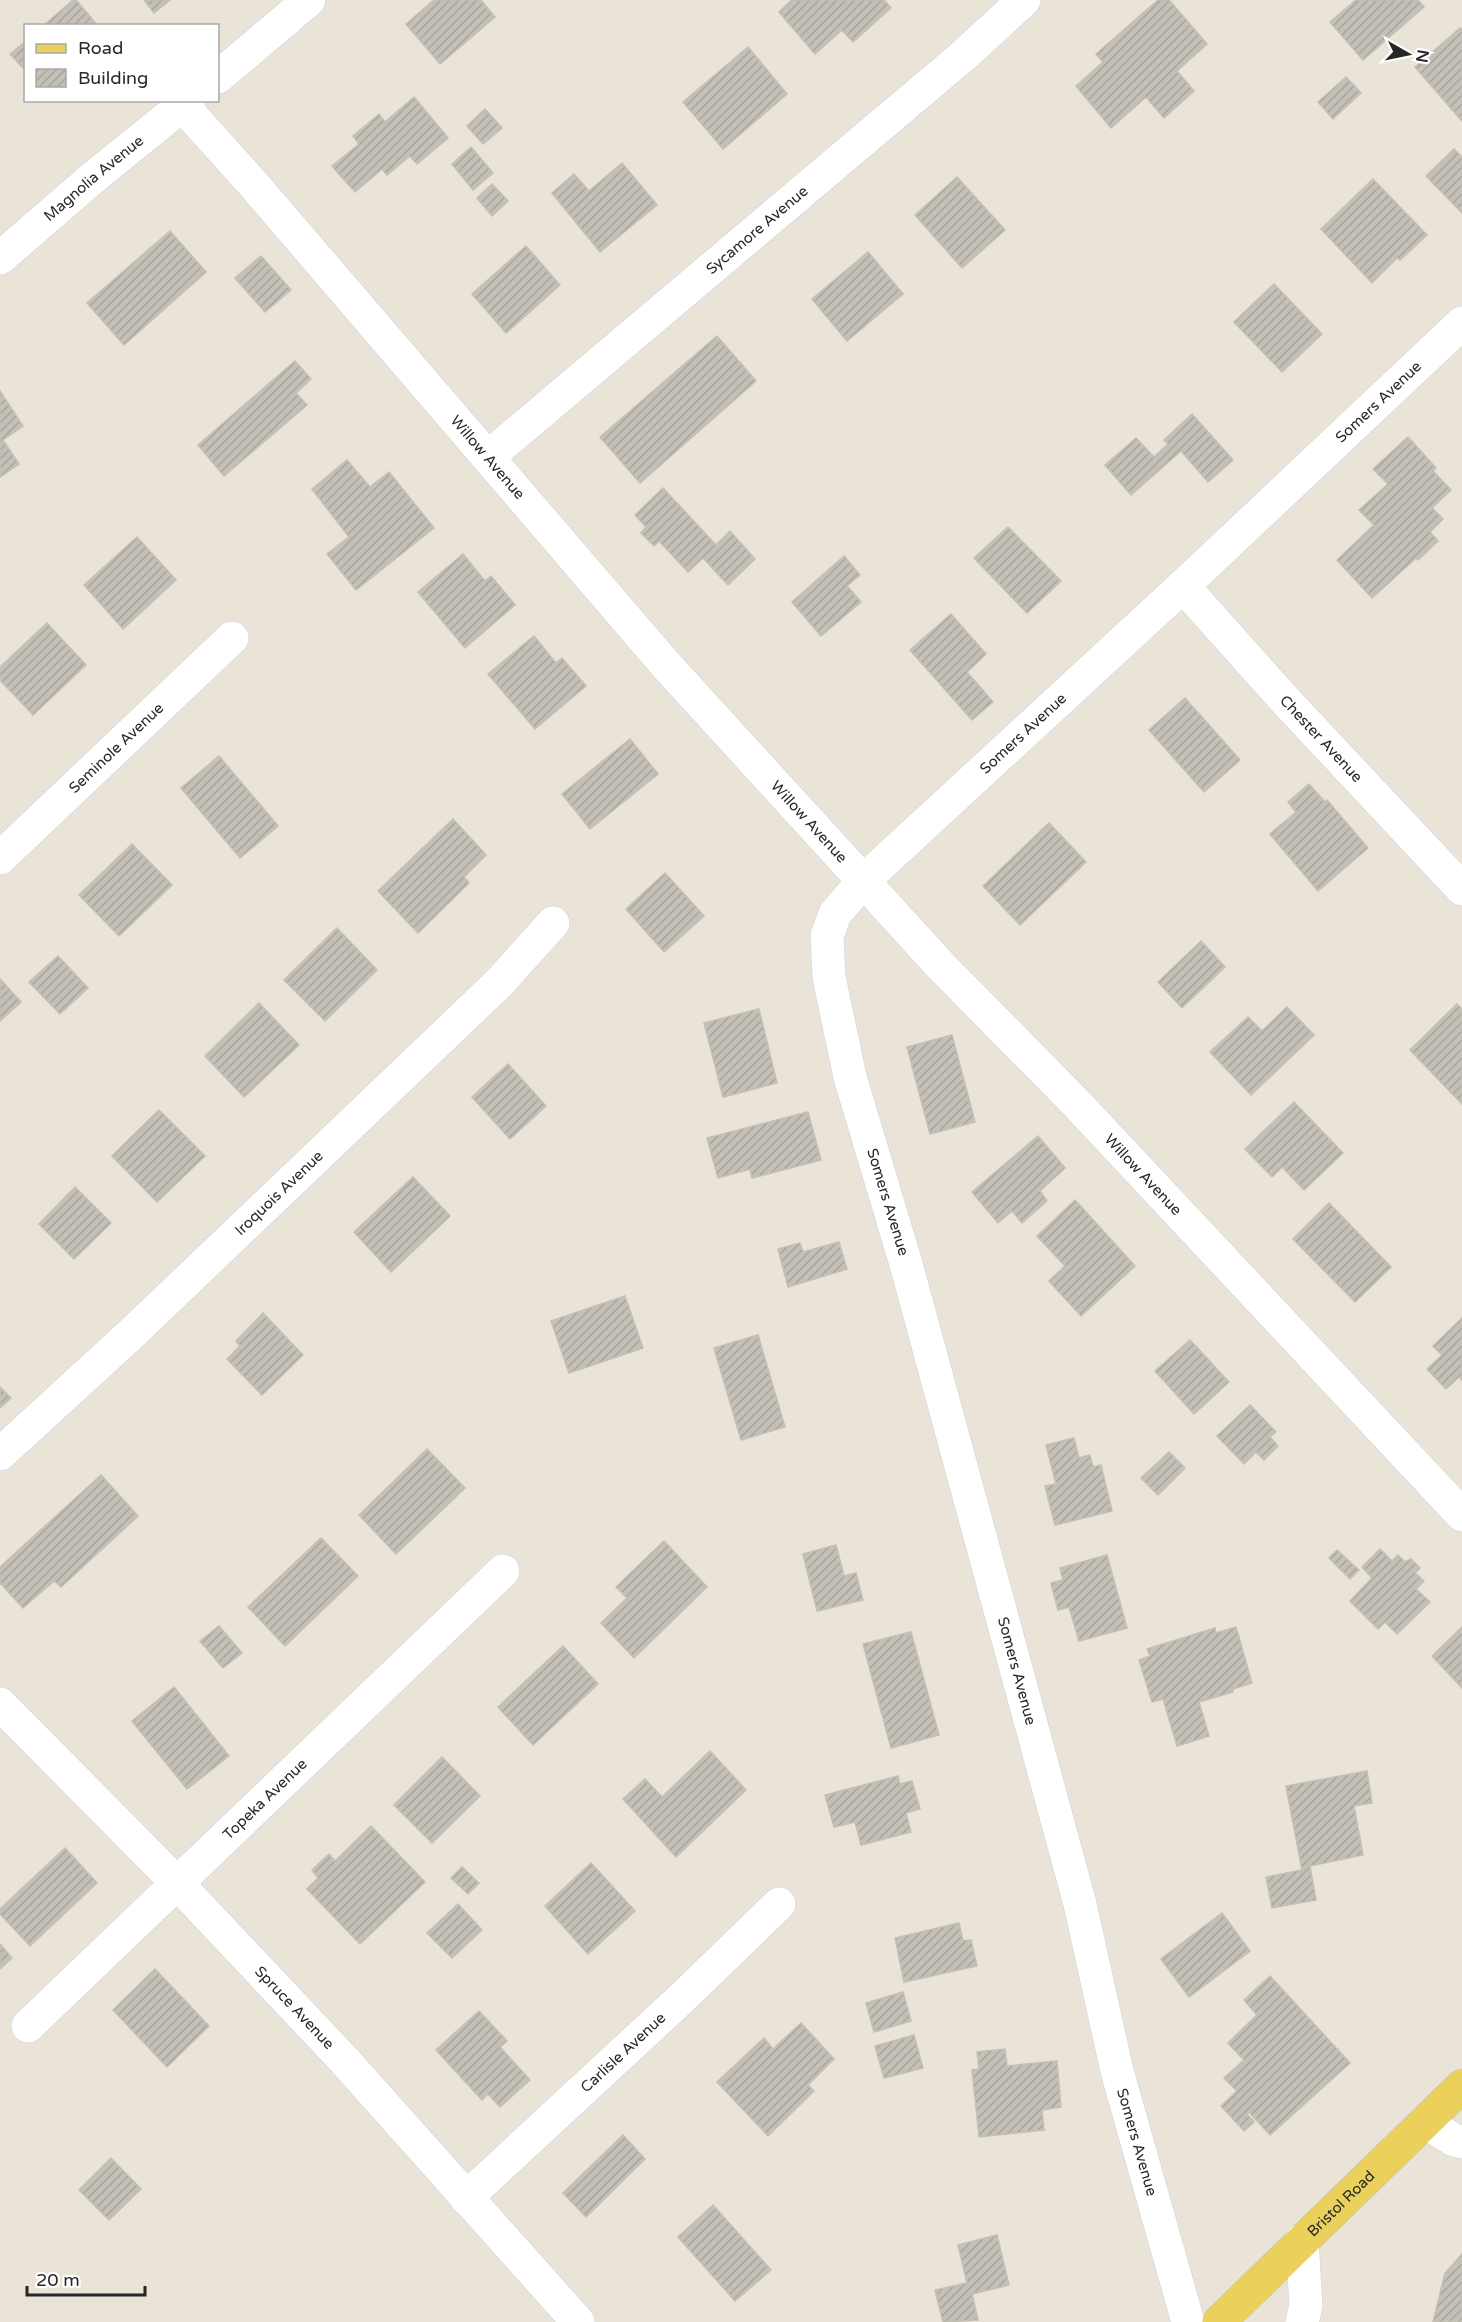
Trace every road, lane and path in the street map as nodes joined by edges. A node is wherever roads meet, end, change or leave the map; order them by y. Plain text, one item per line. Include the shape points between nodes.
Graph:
1 (309, 0) edge
2 (1024, 0) edge
3 (219, 76) edge
4 (186, 103) edge
5 (0, 258) edge
6 (1462, 323) edge
7 (488, 457) junction
8 (1183, 586) junction
9 (232, 638) dead end
10 (0, 858) edge
11 (863, 881) junction
12 (1462, 889) edge
13 (553, 923) dead end
14 (0, 1454) edge
15 (1462, 1515) edge
16 (503, 1571) dead end
17 (0, 1704) edge
18 (177, 1883) junction
19 (779, 1904) dead end
20 (28, 2026) dead end
21 (1462, 2086) edge
22 (1425, 2122) junction
23 (1462, 2142) edge
24 (466, 2198) junction
25 (1302, 2240) junction
26 (578, 2322) edge
27 (1188, 2322) edge
28 (1219, 2322) edge
29 (1302, 2322) edge

1 - 3 street
2 - 7 street, Sycamore Avenue via 963,56
4 - 5 street, Magnolia Avenue
4 - 7 street, Willow Avenue
6 - 8 street, Somers Avenue
7 - 11 street, Willow Avenue via 666,665
8 - 11 street, Somers Avenue
8 - 12 street, Chester Avenue
9 - 10 street, Seminole Avenue
11 - 15 street, Willow Avenue
11 - 27 street, Somers Avenue via 835,914 827,936 829,977 850,1077 906,1264 1068,1858 1118,2072
13 - 14 street, Iroquois Avenue via 482,1000
16 - 18 street, Topeka Avenue
17 - 18 street, Spruce Avenue
18 - 20 street, Topeka Avenue
18 - 24 street, Spruce Avenue via 344,2060
19 - 24 street, Carlisle Avenue
21 - 22 main road, Bristol Road
22 - 23 street
22 - 25 main road, Bristol Road
24 - 26 street, Spruce Avenue
25 - 28 main road, Bristol Road
25 - 29 street via 1306,2306

